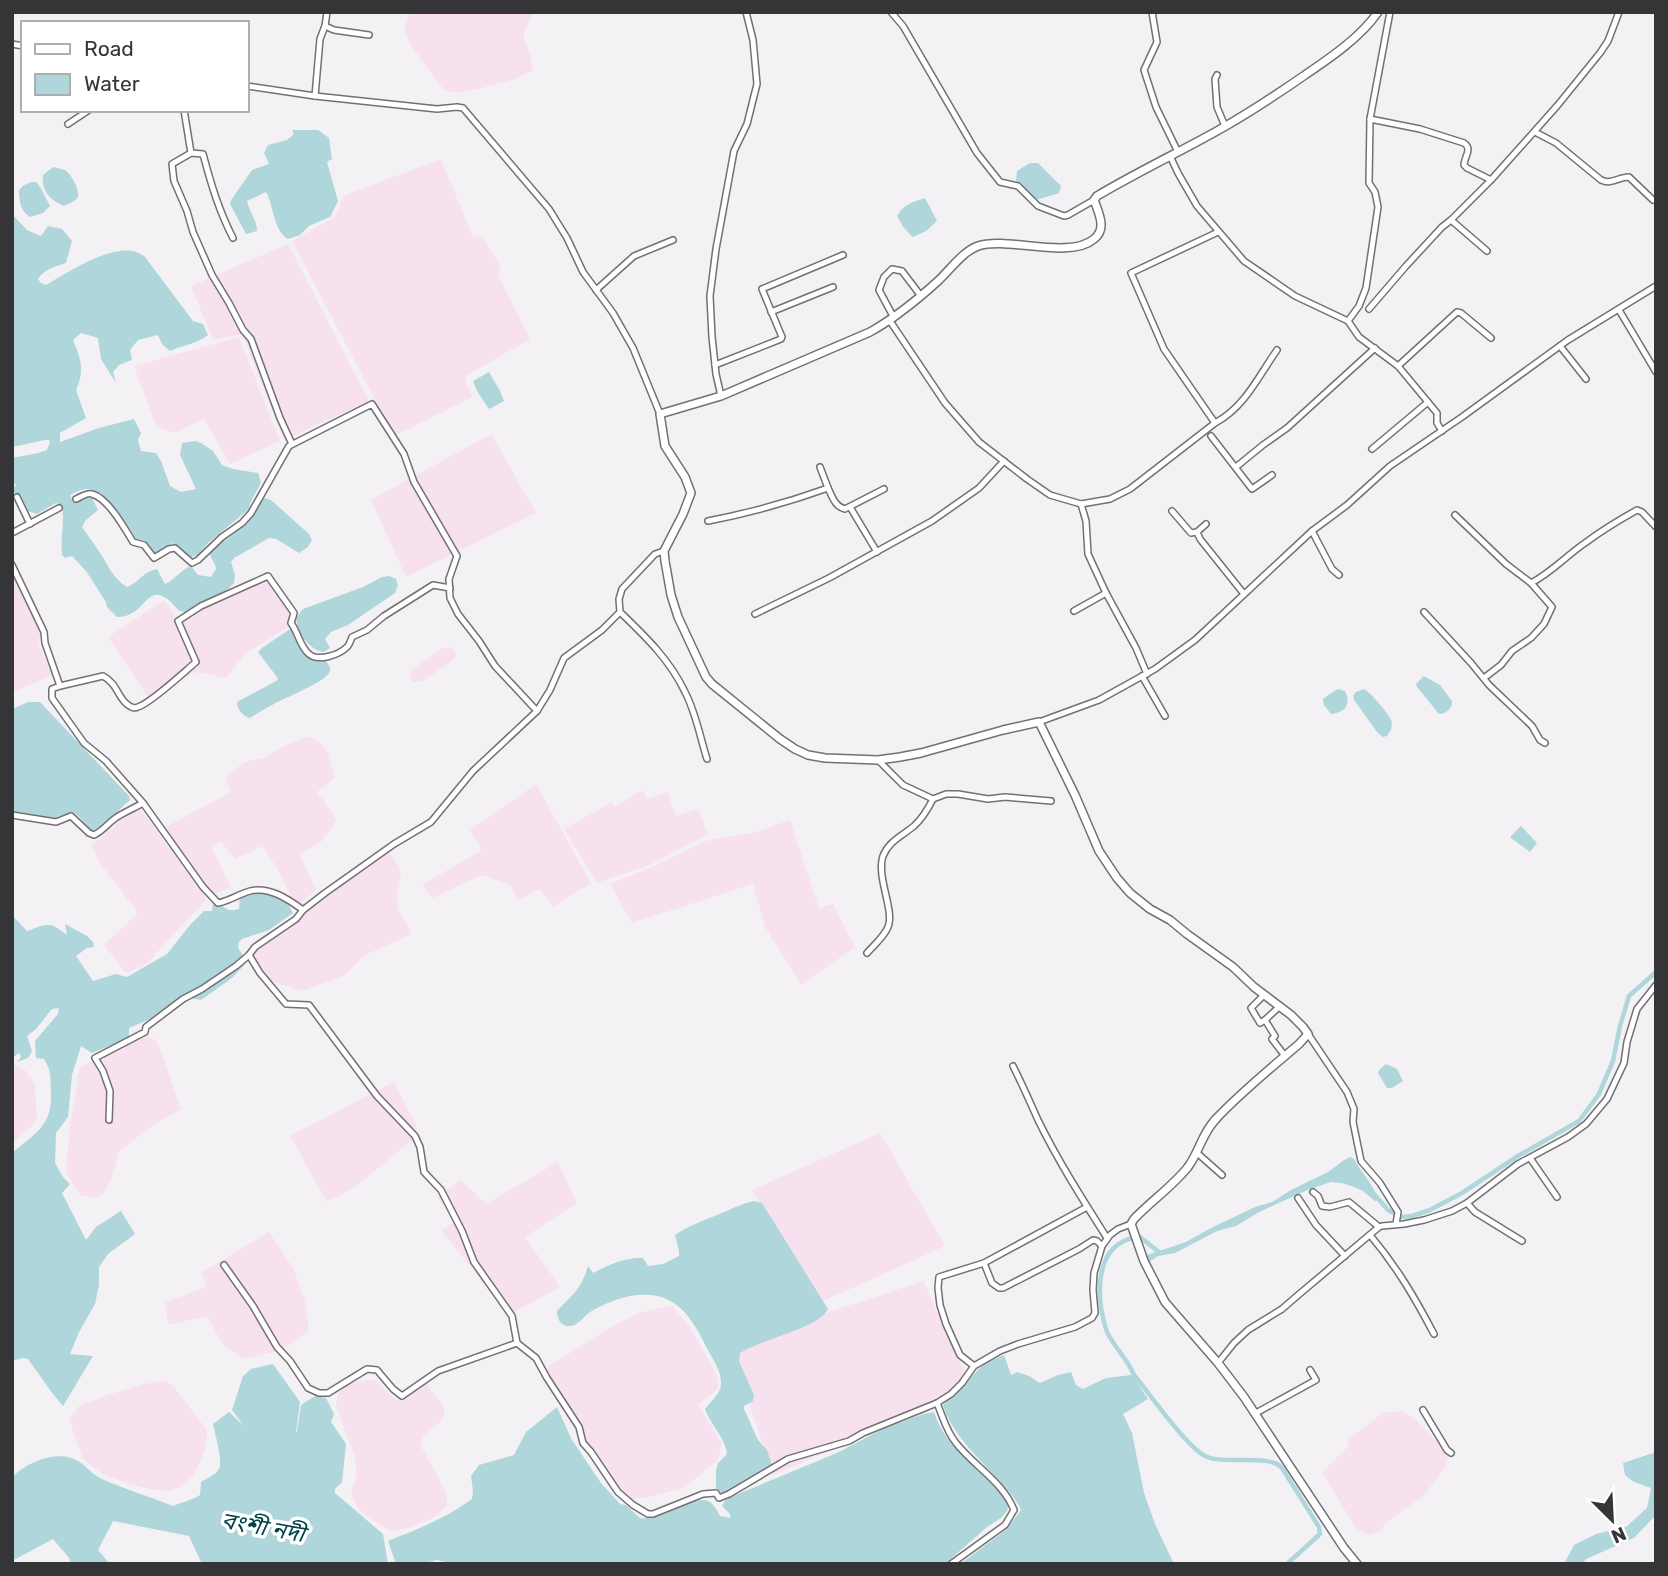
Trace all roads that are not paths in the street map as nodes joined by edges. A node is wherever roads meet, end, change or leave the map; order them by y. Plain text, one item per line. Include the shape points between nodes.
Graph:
1 (327, 12) edge
2 (747, 12) edge
3 (891, 12) edge
4 (1152, 12) edge
5 (1378, 12) edge
6 (1390, 12) edge
7 (1619, 12) edge
8 (325, 26) junction
9 (369, 35) dead end
10 (1217, 75) dead end
11 (248, 86) edge
12 (315, 96) junction
13 (86, 112) edge
14 (184, 112) edge
15 (1370, 119) junction
16 (68, 124) dead end
17 (1225, 127) junction
18 (1535, 132) junction
19 (1178, 152) junction
20 (191, 153) junction
21 (1170, 156) junction
22 (1491, 180) junction
23 (1094, 200) junction
24 (1653, 200) dead end
25 (1451, 220) junction
26 (1218, 232) junction
27 (233, 239) dead end
28 (673, 240) dead end
29 (1488, 251) dead end
30 (843, 255) dead end
31 (1656, 286) edge
32 (833, 287) dead end
33 (596, 290) junction
34 (921, 296) junction
35 (1369, 309) dead end
36 (1619, 310) junction
37 (771, 312) junction
38 (892, 320) junction
39 (1348, 321) junction
40 (1491, 338) dead end
41 (1560, 346) junction
42 (1375, 348) junction
43 (1277, 350) dead end
44 (715, 365) junction
45 (1398, 366) junction
46 (1656, 372) edge
47 (1586, 379) dead end
48 (718, 397) junction
49 (1428, 402) junction
50 (660, 414) junction
51 (1215, 423) junction
52 (1442, 431) junction
53 (1211, 436) dead end
54 (292, 444) junction
55 (1372, 449) dead end
56 (1004, 461) junction
57 (820, 467) dead end
58 (1236, 467) junction
59 (1272, 475) dead end
60 (828, 488) junction
61 (884, 489) dead end
62 (17, 497) dead end
63 (76, 499) dead end
64 (1082, 504) junction
65 (850, 507) junction
66 (59, 508) dead end
67 (1172, 511) dead end
68 (1455, 515) dead end
69 (708, 521) dead end
70 (30, 524) junction
71 (1206, 524) dead end
72 (1656, 527) edge
73 (1312, 531) junction
74 (12, 533) edge
75 (1196, 533) junction
76 (664, 551) junction
77 (877, 552) junction
78 (12, 565) edge
79 (1339, 575) dead end
80 (1531, 583) junction
81 (450, 588) junction
82 (1106, 593) junction
83 (1244, 593) junction
84 (1074, 611) dead end
85 (620, 612) junction
86 (1424, 612) dead end
87 (755, 614) dead end
88 (1145, 675) junction
89 (1484, 678) junction
90 (60, 686) junction
91 (537, 711) junction
92 (1165, 716) dead end
93 (1039, 722) junction
94 (1545, 743) dead end
95 (707, 759) dead end
96 (878, 760) junction
97 (933, 799) junction
98 (1051, 801) dead end
99 (143, 803) junction
100 (12, 815) edge
101 (303, 910) junction
102 (867, 953) dead end
103 (249, 955) junction
104 (1656, 985) edge
105 (1264, 995) junction
106 (1280, 1006) junction
107 (1265, 1020) junction
108 (1308, 1034) junction
109 (1285, 1056) junction
110 (1013, 1066) dead end
111 (109, 1120) dead end
112 (1196, 1152) junction
113 (1530, 1158) junction
114 (1222, 1175) dead end
115 (1313, 1192) dead end
116 (1557, 1197) dead end
117 (1298, 1198) dead end
118 (1468, 1203) junction
119 (1087, 1207) junction
120 (1396, 1223) junction
121 (1132, 1226) junction
122 (1379, 1227) junction
123 (1370, 1236) junction
124 (1107, 1238) junction
125 (1522, 1241) dead end
126 (1102, 1246) junction
127 (1345, 1256) junction
128 (984, 1263) junction
129 (224, 1265) dead end
130 (1434, 1334) dead end
131 (517, 1343) junction
132 (1218, 1363) junction
133 (974, 1366) junction
134 (1310, 1370) dead end
135 (937, 1403) junction
136 (1423, 1410) dead end
137 (1255, 1413) junction
138 (1451, 1453) dead end
139 (951, 1564) edge
140 (1357, 1564) edge

1 - 8 street
2 - 44 street via 757,84 747,124 733,151 716,249 710,296
3 - 23 street via 977,153 1000,182 1018,186 1038,206 1064,216
4 - 19 street via 1157,42 1144,70
5 - 17 main road via 1326,60
6 - 15 street
7 - 18 street via 1601,53
8 - 9 street
8 - 12 street
10 - 17 street via 1217,107
11 - 12 street
12 - 33 street via 463,108 549,209
13 - 16 street
14 - 20 street
15 - 22 street via 1468,145 1464,165
15 - 39 street via 1369,183 1378,207 1366,288
17 - 19 main road
18 - 22 street
18 - 24 street via 1601,180 1608,183 1629,177
19 - 21 main road
20 - 27 street via 204,154 212,189
20 - 54 street via 172,164 174,181 212,275 251,339
21 - 23 main road
21 - 26 street via 1197,206
22 - 25 street
23 - 34 main road via 1101,229 1093,240 1054,248 977,246
25 - 29 street
25 - 35 street
26 - 39 street via 1244,261 1295,296
26 - 51 street via 1130,275 1164,349
28 - 33 street via 634,256
30 - 37 street via 762,289
31 - 36 street
32 - 37 street
33 - 50 street via 633,348
34 - 38 main road
34 - 38 street via 902,271 892,269 879,290
36 - 41 street
36 - 46 street
37 - 44 street via 781,339
38 - 48 main road
38 - 56 street via 945,403 979,442
39 - 42 street via 1359,337
40 - 45 street via 1457,312
41 - 47 street
41 - 52 street
42 - 45 street
42 - 58 street via 1287,428
43 - 51 street via 1243,401
44 - 48 street
45 - 49 street
48 - 50 main road
49 - 52 street
49 - 55 street
50 - 76 main road via 665,446 691,493
51 - 64 street via 1130,489 1110,499
52 - 73 street via 1390,466
53 - 58 street
54 - 63 street via 251,513 191,563 174,548 154,558 144,545 133,542 105,503 88,493
54 - 81 street via 372,404 457,555
56 - 64 street via 1050,495
56 - 77 street via 979,488 932,522
57 - 60 street
58 - 59 street via 1252,489
60 - 65 street via 841,508
60 - 69 street
61 - 65 street
62 - 70 street
64 - 82 street via 1088,554
65 - 77 street
66 - 70 street
67 - 75 street
68 - 80 street
70 - 74 street
71 - 75 street
72 - 80 street via 1637,510
73 - 79 street
73 - 83 street
75 - 83 street
76 - 85 street via 655,554 622,589
76 - 96 main road via 678,617 712,684 780,739 808,755
77 - 87 street
78 - 90 street via 44,632
80 - 89 street via 1552,607 1547,620
81 - 90 street via 433,585 352,637 348,647 318,659 309,654 291,623 294,613 268,576 178,621 197,662 138,708 125,703 111,680 103,676
81 - 91 street via 458,614 495,666
82 - 84 street
82 - 88 street
83 - 88 street via 1195,640
85 - 91 street via 564,658
85 - 95 street via 672,668 686,692
86 - 89 street
88 - 92 street
88 - 93 street via 1098,700
89 - 94 street
90 - 99 street via 52,689 52,698 64,716
91 - 101 street via 473,771 431,822
93 - 96 main road
93 - 105 main road via 1099,851 1117,878 1150,909 1233,967
96 - 97 street via 903,785
97 - 98 street via 958,794
97 - 102 street via 926,814 891,841 882,858 891,920
99 - 100 street via 94,835 71,816 56,822
99 - 101 street via 218,903 264,890
101 - 103 street
103 - 111 street via 183,999 145,1032 94,1058 110,1091
103 - 131 street via 286,1004 309,1005 377,1096 415,1136 424,1171 441,1190 474,1262 512,1316
104 - 113 street via 1637,1009 1624,1063 1607,1099 1586,1124
105 - 106 main road
105 - 107 street via 1251,1007 1260,1023
106 - 107 street
106 - 108 main road
107 - 109 street
108 - 109 main road
108 - 120 street via 1347,1092 1361,1161 1398,1212
109 - 112 main road via 1213,1121
110 - 119 street
112 - 114 street
112 - 121 main road via 1181,1176
113 - 116 street
113 - 118 street
115 - 122 street via 1322,1206 1349,1202
117 - 127 street
118 - 120 street via 1424,1220
118 - 125 street
119 - 124 street
119 - 128 street
120 - 122 street
121 - 124 street
121 - 132 main road via 1165,1302
122 - 123 street
123 - 127 street
123 - 130 street via 1391,1260
124 - 126 street
126 - 128 street via 1093,1240 1003,1288 992,1283
126 - 133 street via 1094,1273 1092,1318 1000,1351
127 - 132 street via 1282,1309 1248,1330
128 - 133 street via 939,1277 940,1305 954,1344
129 - 131 street via 277,1348 305,1385 319,1393 328,1393 374,1368 402,1396 438,1371
131 - 135 street via 536,1358 579,1427 583,1443 618,1492 648,1514 703,1494 716,1493 719,1498 788,1460 849,1441
132 - 137 main road
133 - 135 street via 951,1394
134 - 137 street via 1316,1380
135 - 139 street via 950,1436 987,1473 1014,1510 1005,1525
136 - 138 street
137 - 140 main road

